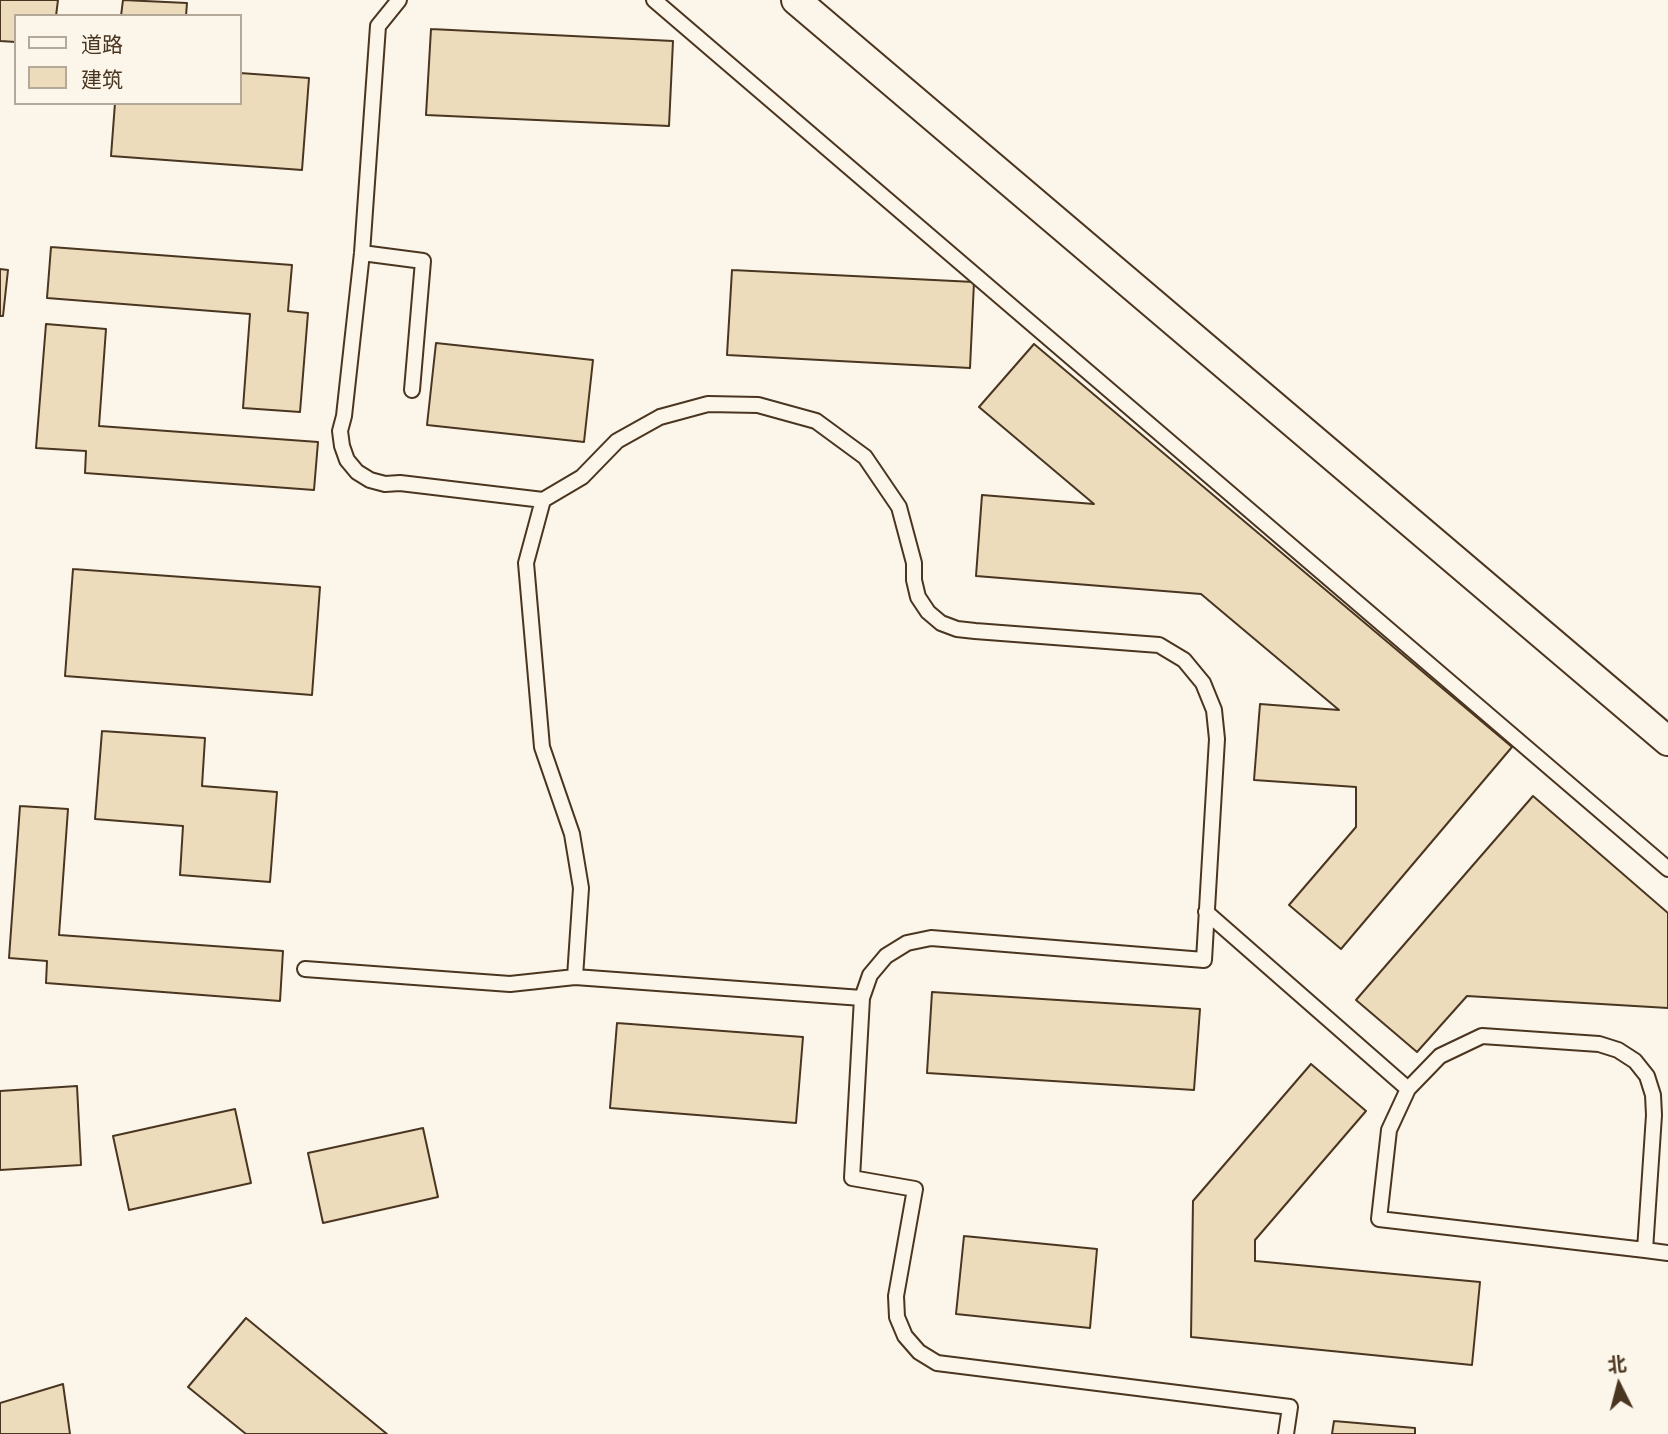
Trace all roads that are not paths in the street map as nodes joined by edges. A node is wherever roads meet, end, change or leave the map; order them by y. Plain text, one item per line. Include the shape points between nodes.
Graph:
1 (399, 0) edge
2 (654, 0) edge
3 (796, 0) edge
4 (362, 253) junction
5 (412, 390) dead end
6 (543, 500) junction
7 (1668, 741) edge
8 (1668, 869) edge
9 (1206, 912) junction
10 (305, 969) dead end
11 (575, 977) junction
12 (862, 998) junction
13 (1408, 1088) junction
14 (1645, 1250) junction
15 (1668, 1253) edge
16 (1286, 1434) edge

1 - 4 lane via 378,26
2 - 8 lane
3 - 7 street
4 - 5 lane via 423,261
4 - 6 lane via 341,431 347,460 357,472 385,484
6 - 9 lane via 582,477 617,441 660,416 708,404 758,405 816,421 865,457 899,507 918,597 941,623 975,631 1159,645 1184,660 1203,683 1214,709 1217,739
6 - 11 lane via 526,564 542,747 572,834 581,888
9 - 12 lane via 1204,960 931,938 907,943 886,956 870,975
9 - 13 lane
10 - 11 lane via 510,984
11 - 12 lane
12 - 16 lane via 852,1178 915,1189 896,1296 897,1317 919,1352 937,1363 1290,1407
13 - 14 lane via 1389,1129 1379,1219
13 - 14 lane via 1440,1056 1482,1036 1598,1044 1635,1061 1647,1076 1653,1095
14 - 15 lane

